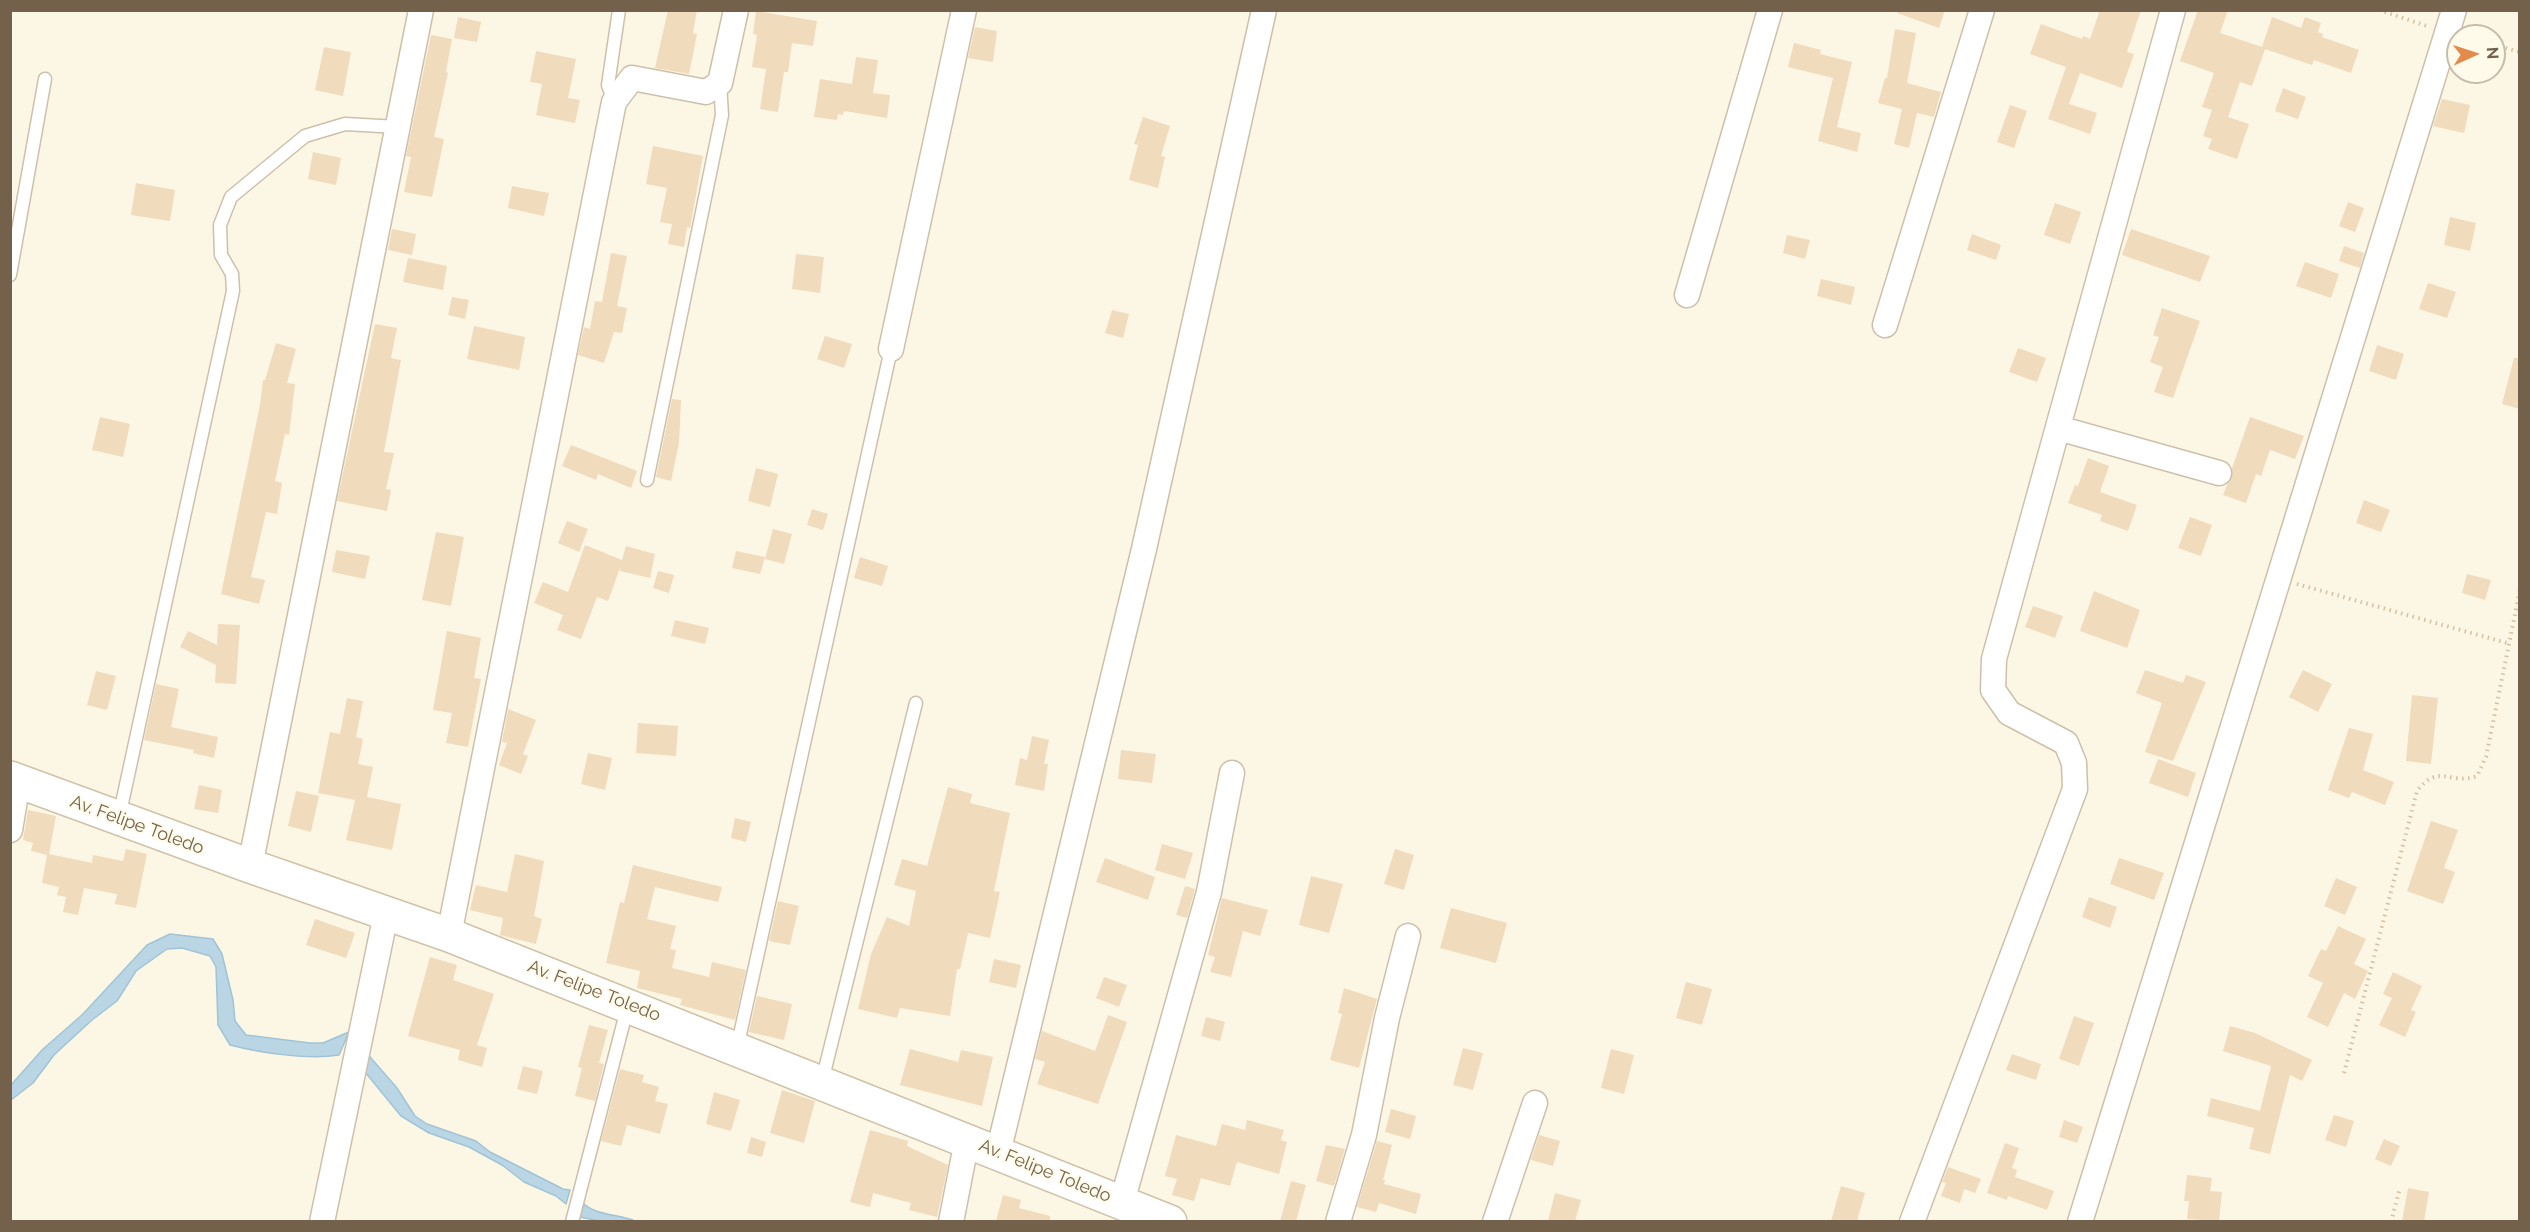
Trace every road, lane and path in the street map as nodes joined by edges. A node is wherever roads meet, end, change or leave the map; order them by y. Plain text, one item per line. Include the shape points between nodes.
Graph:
1 (421, 10) edge
2 (619, 10) edge
3 (735, 10) edge
4 (964, 10) edge
5 (1264, 10) edge
6 (1770, 10) edge
7 (1982, 10) edge
8 (2173, 10) edge
9 (2379, 10) edge
10 (2450, 22) edge
11 (45, 80) dead end
12 (720, 83) junction
13 (614, 102) junction
14 (398, 127) junction
15 (10, 275) edge
16 (1687, 295) dead end
17 (1885, 325) dead end
18 (891, 349) joint
19 (2058, 428) junction
20 (2219, 473) dead end
21 (647, 480) dead end
22 (2279, 579) junction
23 (2520, 590) edge
24 (2508, 643) junction
25 (916, 703) dead end
26 (1232, 773) dead end
27 (14, 780) edge
28 (118, 818) junction
29 (10, 830) edge
30 (250, 866) junction
31 (386, 914) junction
32 (449, 935) junction
33 (1408, 936) dead end
34 (628, 1005) junction
35 (737, 1048) junction
36 (2344, 1073) dead end
37 (822, 1082) junction
38 (1535, 1103) dead end
39 (967, 1140) junction
40 (998, 1153) junction
41 (2400, 1188) dead end
42 (1122, 1202) junction
43 (322, 1221) edge
44 (572, 1221) edge
45 (951, 1221) edge
46 (1170, 1221) edge
47 (1338, 1221) edge
48 (1495, 1221) edge
49 (1912, 1221) edge
50 (2080, 1221) edge
51 (2391, 1221) edge

1 - 14 street
2 - 13 lane via 608,85
3 - 12 street
4 - 18 street
5 - 40 street via 1144,549
6 - 16 street
7 - 17 street
8 - 19 street
9 - 10 path
10 - 22 street
11 - 15 lane
12 - 13 street via 706,92 632,78
12 - 21 lane via 722,115
13 - 32 street
14 - 28 lane via 345,124 305,136 231,197 220,225 221,255 232,274 233,291
14 - 30 street
18 - 35 lane
19 - 20 street
19 - 49 street via 1994,659 1993,690 2009,713 2066,743 2074,763 2075,789
22 - 24 path
22 - 50 street
23 - 24 path
24 - 36 path via 2486,757 2477,776 2465,780 2439,775 2427,779 2417,791
25 - 37 lane
26 - 42 street via 1209,892
27 - 28 main road, Av. Felipe Toledo
27 - 29 street
28 - 30 main road, Av. Felipe Toledo
30 - 31 main road, Av. Felipe Toledo
31 - 32 main road, Av. Felipe Toledo
31 - 43 street
32 - 34 main road, Av. Felipe Toledo
33 - 47 street via 1364,1135
34 - 35 main road, Av. Felipe Toledo
34 - 44 lane
35 - 37 main road, Av. Felipe Toledo
37 - 39 main road, Av. Felipe Toledo
38 - 48 street
39 - 40 main road, Av. Felipe Toledo
39 - 45 street
40 - 42 main road, Av. Felipe Toledo
41 - 51 path
42 - 46 main road, Av. Felipe Toledo

